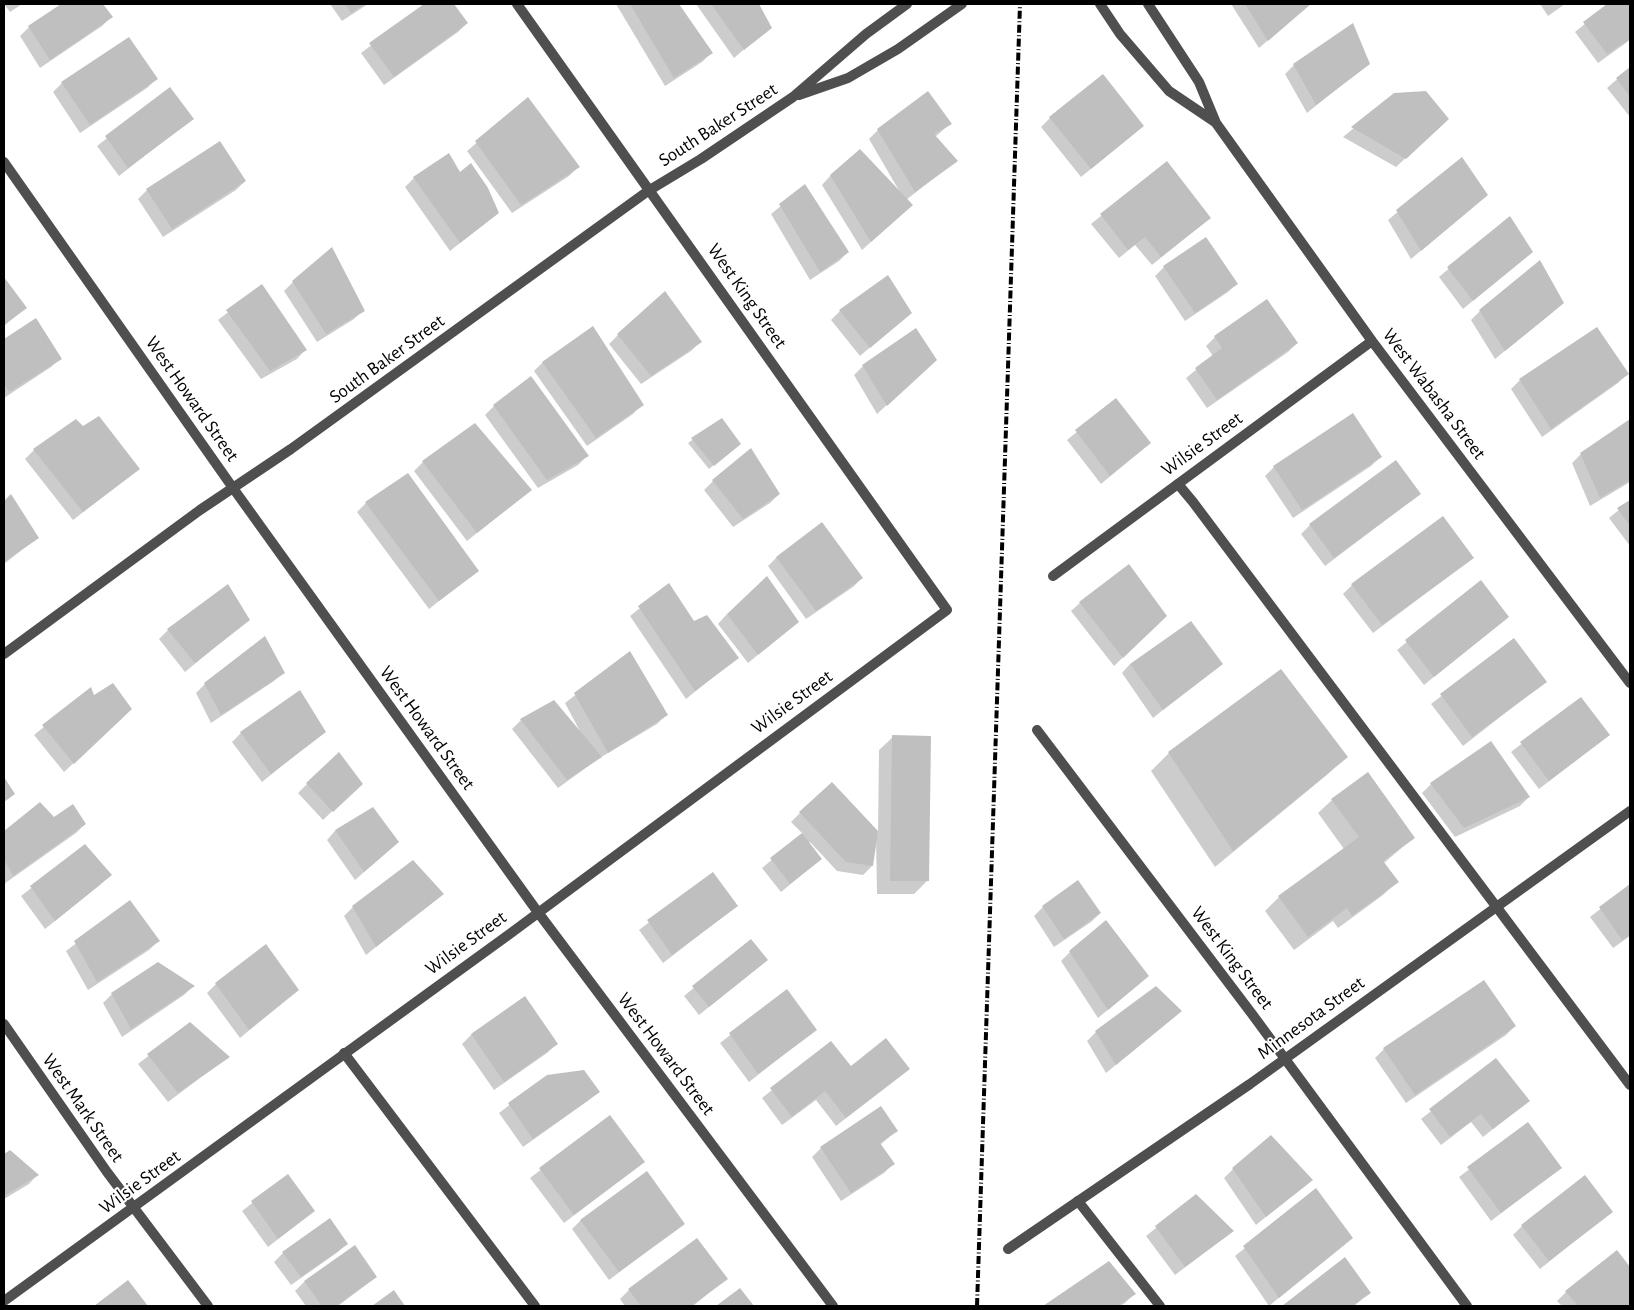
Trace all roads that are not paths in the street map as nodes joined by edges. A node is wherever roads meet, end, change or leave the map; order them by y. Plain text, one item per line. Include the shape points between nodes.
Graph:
1 (517, 4) edge
2 (907, 4) edge
3 (962, 4) edge
4 (1100, 4) edge
5 (1148, 4) edge
6 (793, 96) junction
7 (1216, 122) junction
8 (4, 162) edge
9 (648, 191) junction
10 (1372, 341) junction
11 (1178, 484) junction
12 (233, 488) junction
13 (1053, 576) dead end
14 (948, 610) joint
15 (4, 654) edge
16 (1630, 684) edge
17 (1036, 730) dead end
18 (1630, 811) edge
19 (1498, 906) junction
20 (537, 911) junction
21 (4, 1024) edge
22 (344, 1053) junction
23 (1284, 1059) junction
24 (1630, 1085) edge
25 (1078, 1201) junction
26 (134, 1208) junction
27 (1008, 1249) dead end
28 (4, 1301) edge
29 (208, 1306) edge
30 (535, 1306) edge
31 (833, 1306) edge
32 (1160, 1306) edge
33 (1467, 1306) edge

1 - 9 street, West King Street
2 - 6 street, South Baker Street
3 - 6 street, South Baker Street via 898,49 848,78
4 - 7 street, West Wabasha Street via 1120,34 1169,91
5 - 7 street, West Wabasha Street via 1199,82
6 - 9 street, South Baker Street
7 - 10 street, West Wabasha Street
8 - 12 street, West Howard Street
9 - 12 street, South Baker Street
9 - 14 street, West King Street
10 - 11 street, Wilsie Street
10 - 16 street, West Wabasha Street
11 - 13 street, Wilsie Street
11 - 19 street
12 - 15 street, South Baker Street
12 - 20 street, West Howard Street
14 - 20 street, Wilsie Street
17 - 23 street, West King Street
18 - 19 street, Minnesota Street
19 - 23 street, Minnesota Street
19 - 24 street
20 - 22 street, Wilsie Street
20 - 31 street, West Howard Street
21 - 26 street, West Mark Street
22 - 26 street, Wilsie Street
22 - 30 street
23 - 25 street, Minnesota Street
23 - 33 street, West King Street
25 - 27 street, Minnesota Street
25 - 32 street
26 - 28 street, Wilsie Street
26 - 29 street, West Mark Street

